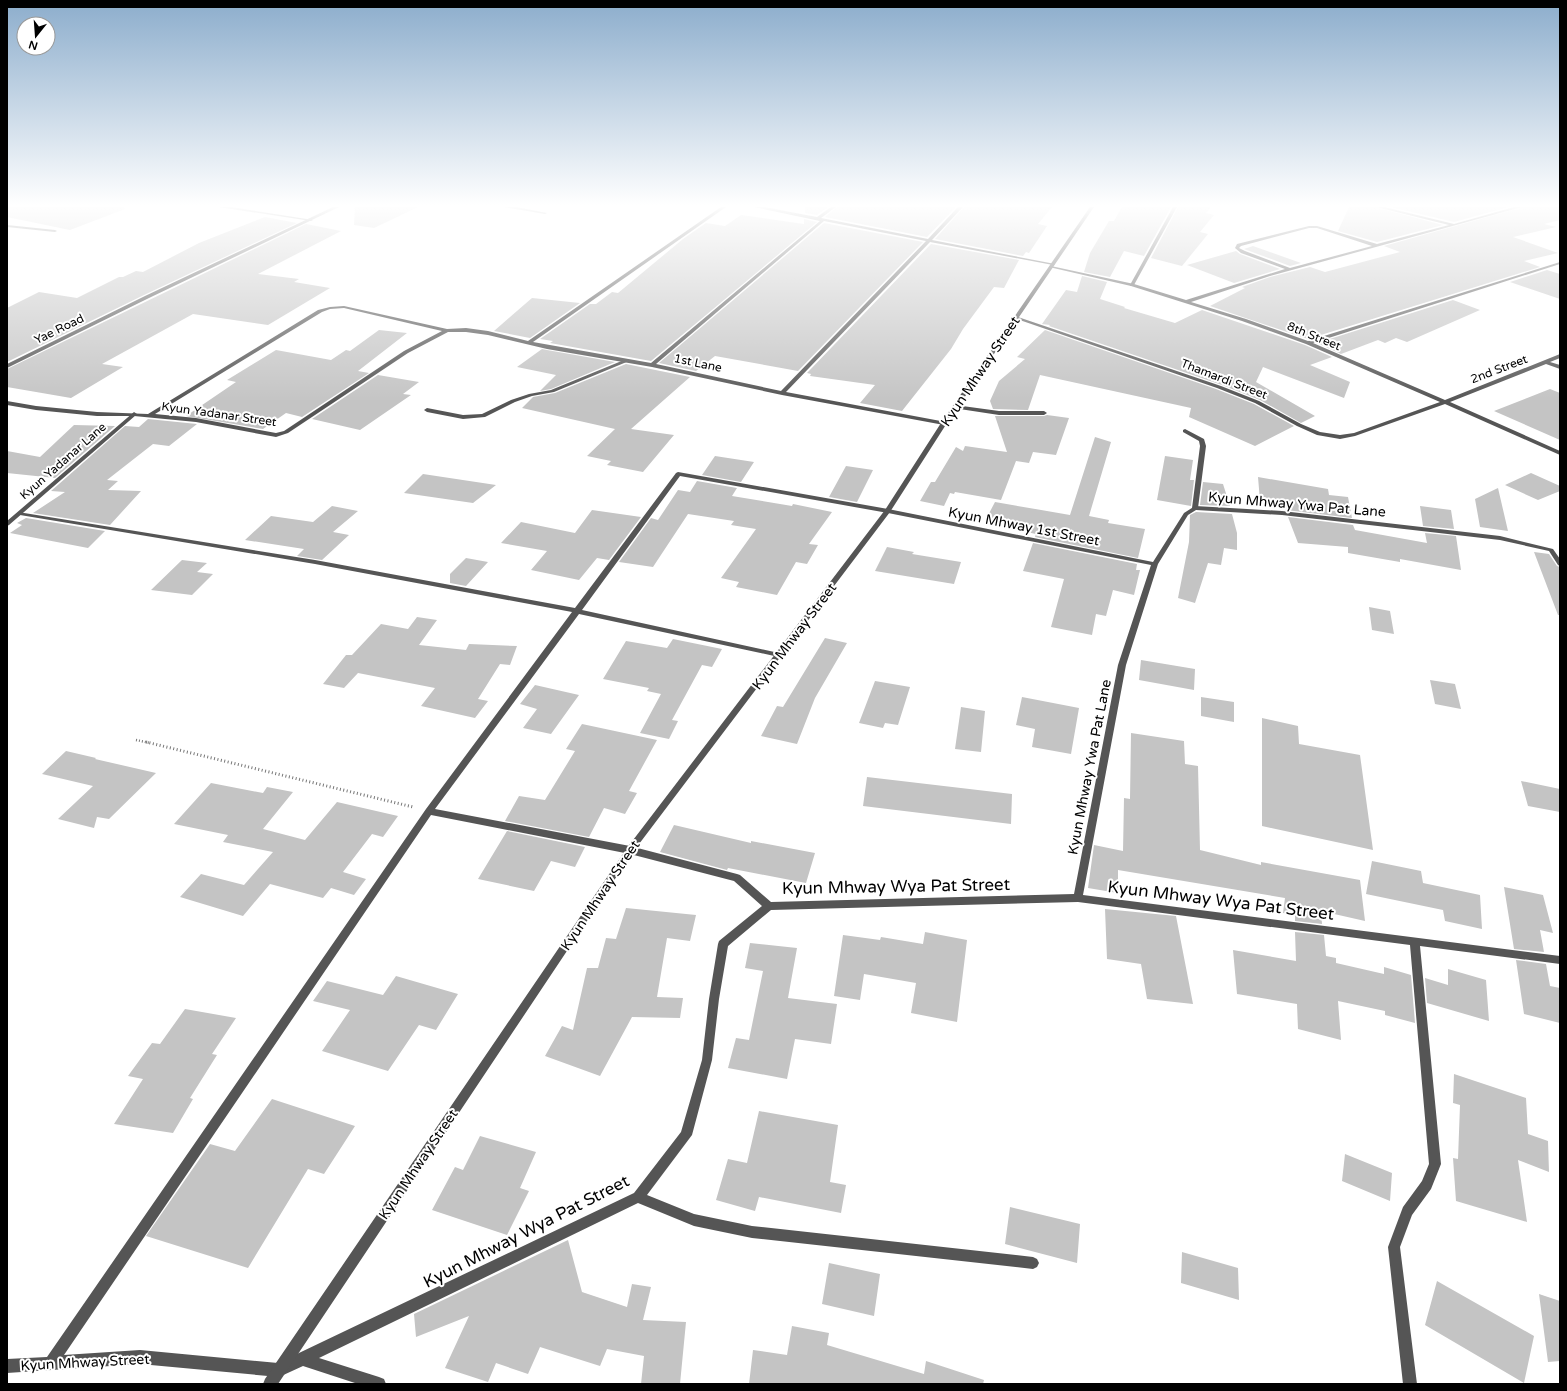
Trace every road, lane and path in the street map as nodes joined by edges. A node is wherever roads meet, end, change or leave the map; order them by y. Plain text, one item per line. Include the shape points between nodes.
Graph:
1 (201, 272) edge
2 (631, 272) edge
3 (760, 272) edge
4 (899, 272) edge
5 (1047, 272) edge
6 (1080, 272) edge
7 (1139, 272) edge
8 (1281, 272) edge
9 (1529, 272) edge
10 (1132, 285) junction
11 (1185, 302) junction
12 (1016, 318) junction
13 (447, 331) junction
14 (529, 343) junction
15 (1308, 343) junction
16 (1560, 356) edge
17 (626, 361) junction
18 (1546, 362) junction
19 (652, 365) junction
20 (7, 366) edge
21 (1560, 368) edge
22 (782, 393) junction
23 (1445, 402) junction
24 (7, 403) edge
25 (955, 407) junction
26 (427, 410) dead end
27 (1044, 413) dead end
28 (134, 414) junction
29 (150, 415) junction
30 (944, 424) junction
31 (1184, 431) dead end
32 (1560, 453) edge
33 (1195, 508) junction
34 (888, 511) junction
35 (20, 513) junction
36 (7, 524) edge
37 (1155, 564) junction
38 (1560, 564) edge
39 (577, 611) junction
40 (779, 655) junction
41 (136, 740) dead end
42 (429, 811) junction
43 (630, 850) junction
44 (1078, 898) junction
45 (769, 906) junction
46 (1415, 941) junction
47 (1560, 960) edge
48 (638, 1197) junction
49 (1033, 1263) dead end
50 (303, 1359) junction
51 (50, 1364) junction
52 (7, 1366) edge
53 (279, 1370) junction
54 (270, 1384) edge
55 (380, 1384) edge
56 (1410, 1384) edge

1 - 20 street, Yae Road
2 - 14 street
3 - 19 street
4 - 22 street
5 - 12 street, Kyun Mhway Street
6 - 10 street, 8th Street
7 - 10 street
8 - 11 street
9 - 15 street
10 - 11 street, 8th Street
11 - 15 street, 8th Street
12 - 23 street, Thamardi Street via 1219,387 1257,402 1319,434 1340,437 1355,434
12 - 25 street, Kyun Mhway Street
13 - 14 street, 1st Lane via 488,333
13 - 29 street, Kyun Yadanar Street via 406,352 286,432 276,435 196,420
13 - 29 street via 344,307 330,308 320,311
14 - 17 street, 1st Lane
15 - 23 street, 8th Street
16 - 18 street, 2nd Street
17 - 19 street, 1st Lane
17 - 26 street via 552,391 513,401 483,416 463,417
18 - 21 street
18 - 23 street, 2nd Street
19 - 22 street, 1st Lane
22 - 30 street, 1st Lane
23 - 32 street, 8th Street
24 - 28 street, Kyun Yadanar Street via 97,414
25 - 27 street via 999,413
25 - 30 street, Kyun Mhway Street
28 - 29 street, Kyun Yadanar Street
28 - 35 street, Kyun Yadanar Lane
30 - 34 street, Kyun Mhway Street
31 - 33 street via 1202,440 1204,446
33 - 37 street, Kyun Mhway Ywa Pat Lane via 1186,514
33 - 38 street, Kyun Mhway Ywa Pat Lane via 1282,513 1500,538 1551,550
34 - 37 street, Kyun Mhway 1st Street
34 - 39 street, Kyun Mhway 1st Street via 678,474
34 - 40 street, Kyun Mhway Street
35 - 36 street, Kyun Yadanar Lane
35 - 39 street via 315,562
37 - 44 street, Kyun Mhway Ywa Pat Lane via 1122,665
39 - 40 street
39 - 42 street
40 - 43 street, Kyun Mhway Street
41 - 42 path
42 - 43 street
42 - 51 street
43 - 45 street via 737,878
43 - 53 street, Kyun Mhway Street
44 - 45 street, Kyun Mhway Wya Pat Street
44 - 46 street, Kyun Mhway Wya Pat Street
45 - 48 street, Kyun Mhway Wya Pat Street via 723,944 707,1060 686,1135
46 - 47 street, Kyun Mhway Wya Pat Street
46 - 56 street via 1435,1164 1427,1185 1407,1211 1394,1247
48 - 49 street via 694,1220 752,1232
48 - 50 street, Kyun Mhway Wya Pat Street
50 - 53 street, Kyun Mhway Wya Pat Street
50 - 55 street
51 - 52 street, Kyun Mhway Street
51 - 53 street, Kyun Mhway Street via 140,1357
53 - 54 street

